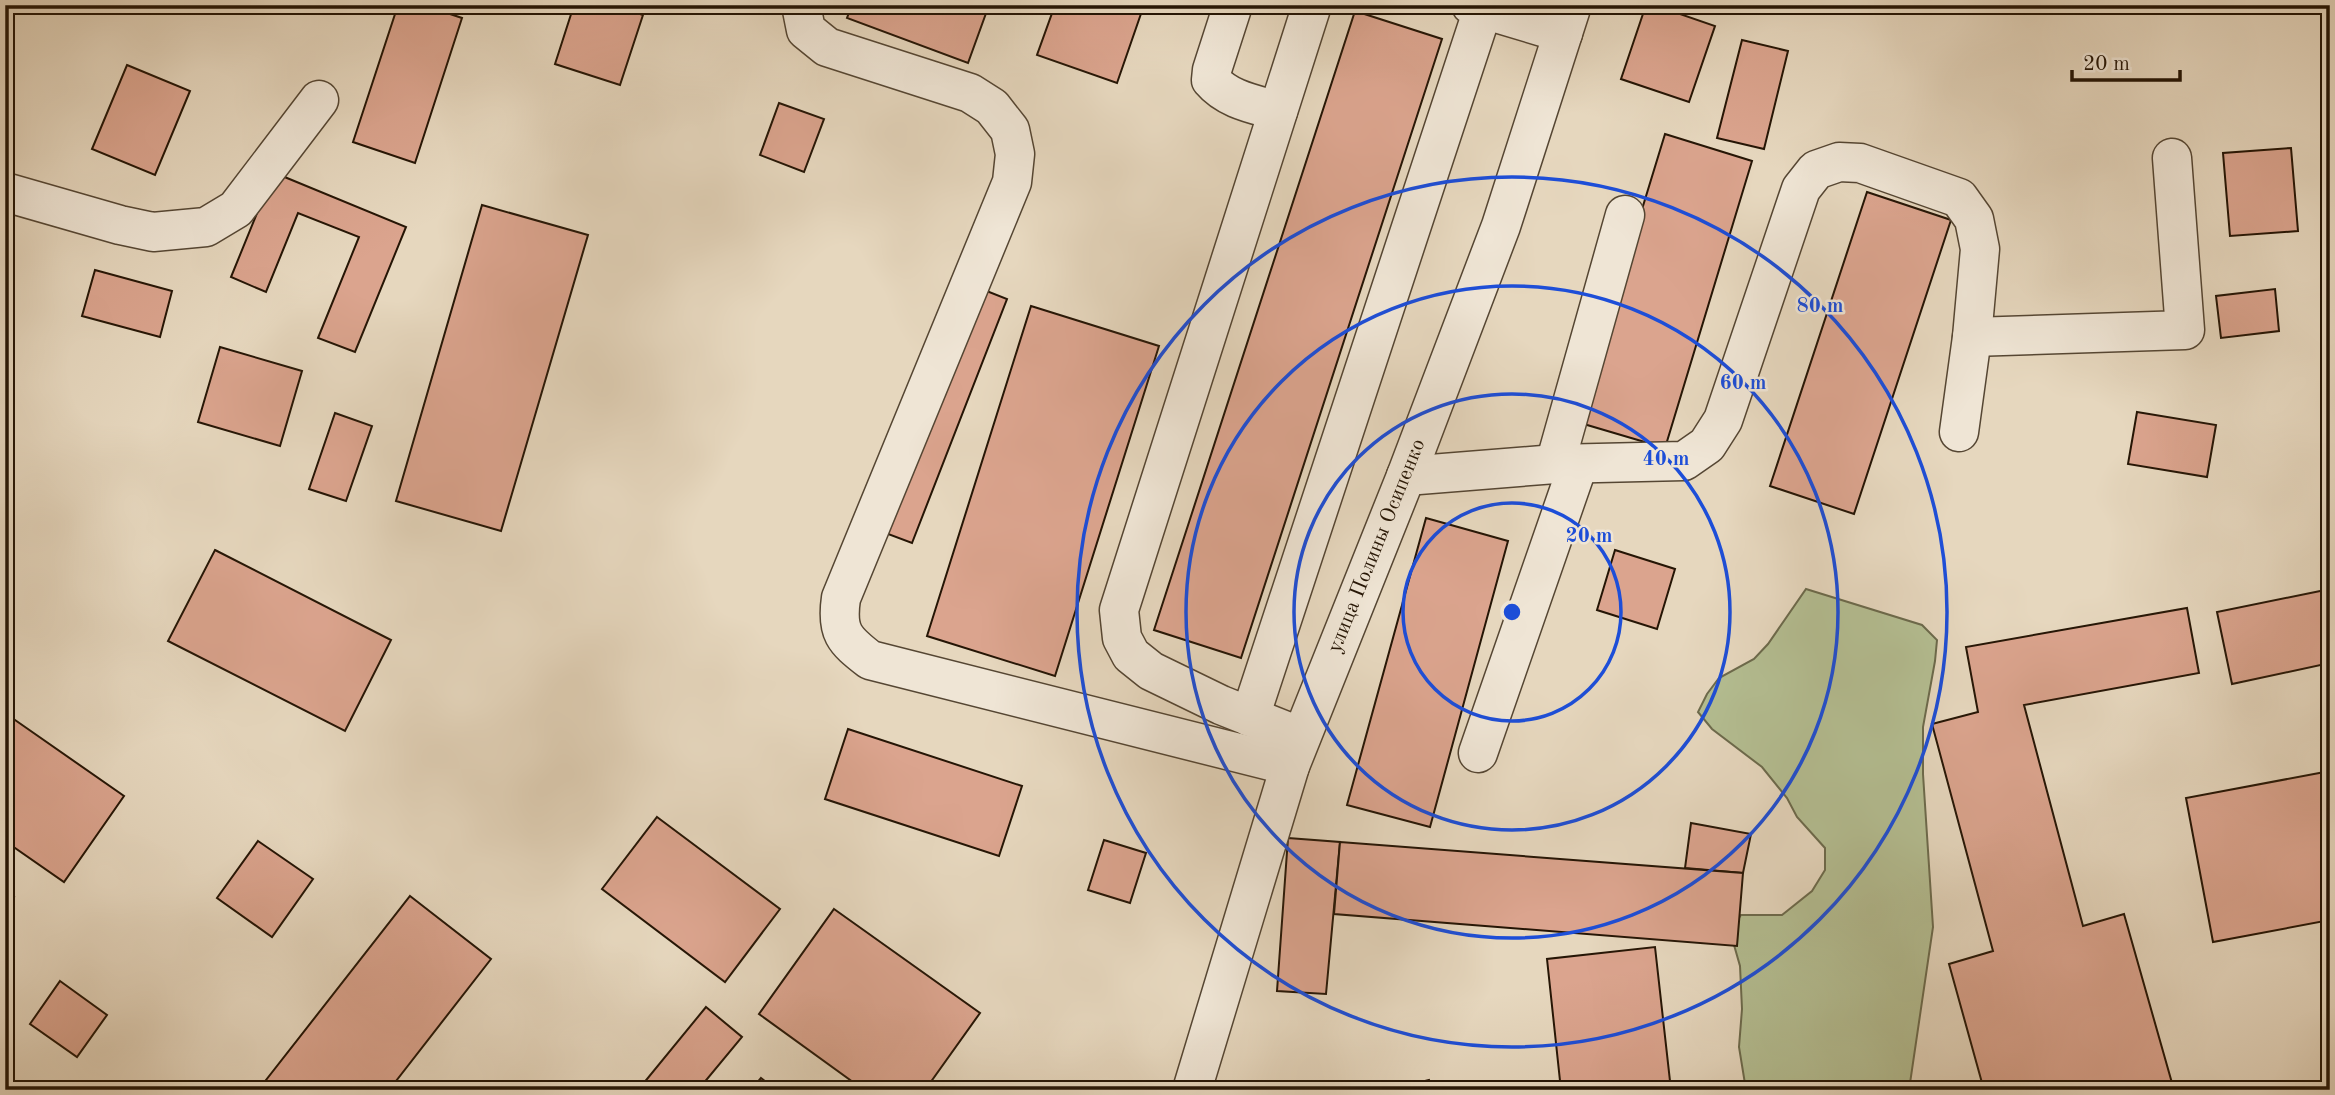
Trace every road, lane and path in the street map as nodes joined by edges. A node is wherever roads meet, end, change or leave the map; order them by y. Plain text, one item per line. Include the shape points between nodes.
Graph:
1 (801, 5) edge
2 (1233, 5) edge
3 (1312, 5) edge
4 (1477, 7) edge
5 (1567, 19) edge
6 (319, 100) dead end
7 (1278, 111) junction
8 (2172, 158) dead end
9 (5, 192) edge
10 (1625, 215) dead end
11 (1972, 337) junction
12 (1959, 432) dead end
13 (1566, 464) junction
14 (1406, 476) junction
15 (1250, 717) junction
16 (1296, 751) junction
17 (1478, 754) dead end
18 (1192, 1090) edge

1 - 16 street via 806,30 827,47 970,93 992,107 1010,130 1015,154 1012,182 841,598 838,619 842,634 870,660
2 - 7 street via 1211,80 1230,96
3 - 7 street
4 - 5 street
4 - 15 street
5 - 14 street, улица Полины Осипенко via 1502,226
6 - 9 street via 236,209 205,227 153,232
7 - 15 street via 1119,610 1122,638 1131,655 1151,671
8 - 11 street via 2185,330
10 - 13 street
11 - 12 street
11 - 13 street via 1980,249 1974,219 1959,198 1860,163 1839,162 1816,170 1801,188 1723,420 1707,445 1685,461
13 - 14 street
13 - 17 street
14 - 16 street, улица Полины Осипенко
15 - 16 street
16 - 18 street, улица Полины Осипенко

